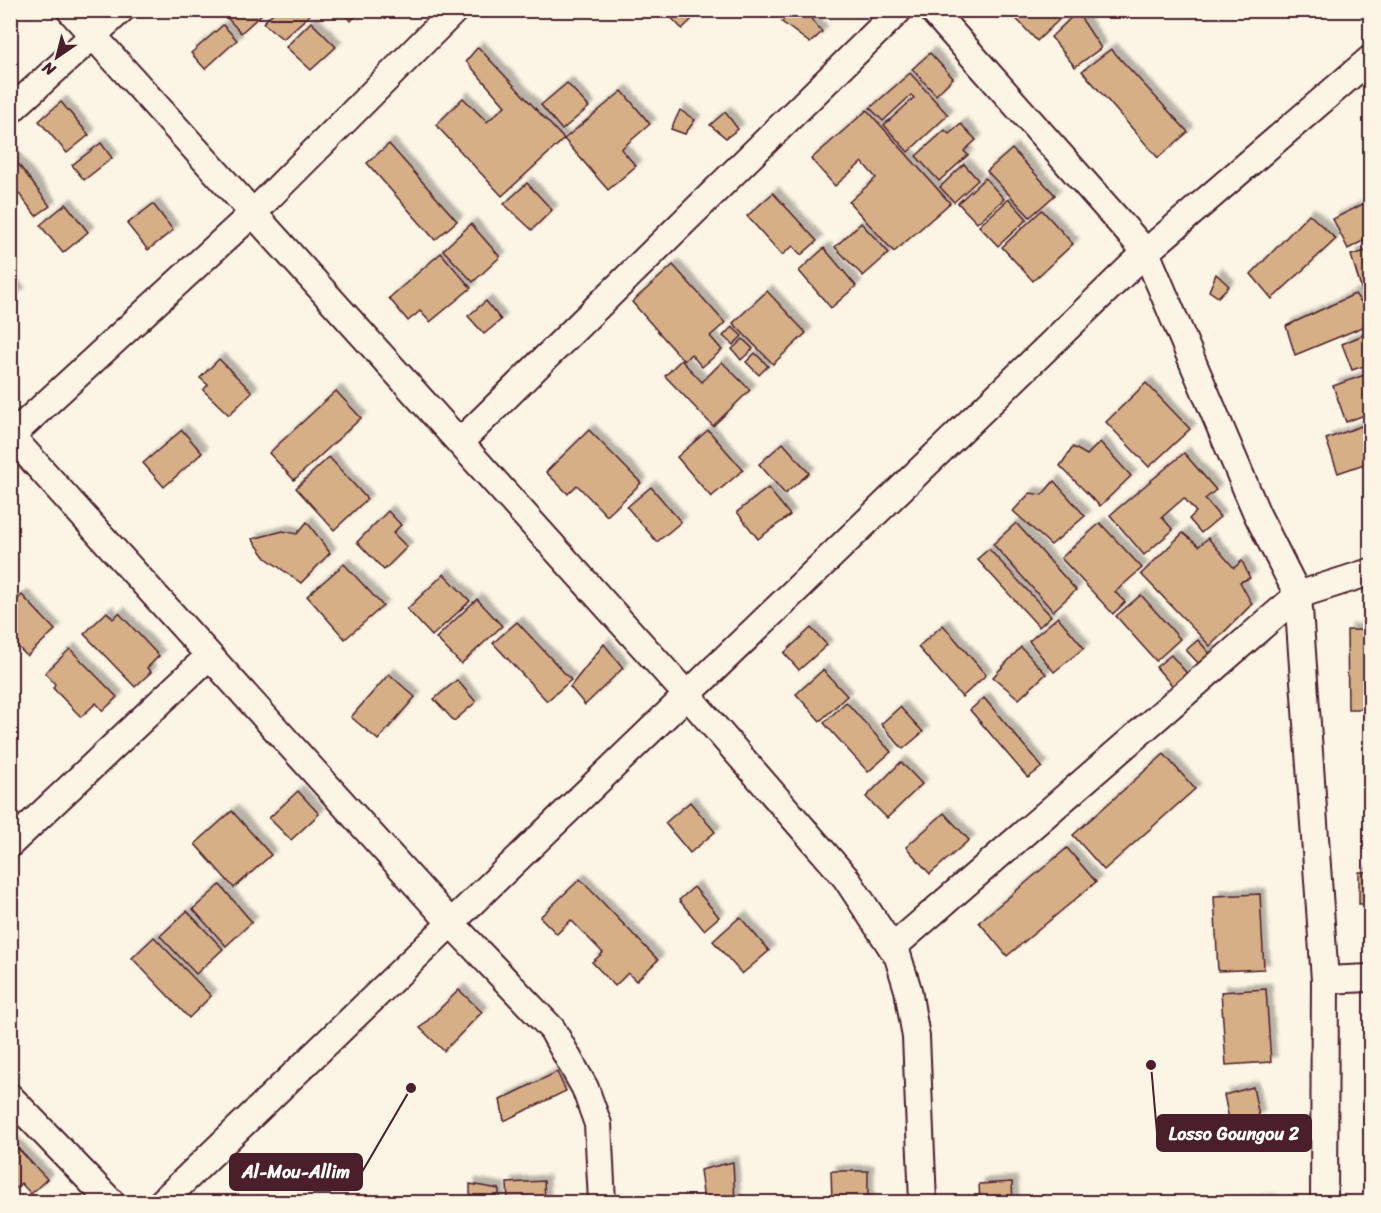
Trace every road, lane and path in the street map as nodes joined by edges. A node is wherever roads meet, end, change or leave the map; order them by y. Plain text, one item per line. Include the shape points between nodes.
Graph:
1 (70, 10) edge
2 (121, 10) edge
3 (454, 10) edge
4 (899, 10) edge
5 (932, 10) edge
6 (94, 38) junction
7 (1371, 59) edge
8 (10, 111) edge
9 (254, 213) junction
10 (1146, 252) junction
11 (11, 436) edge
12 (460, 442) junction
13 (1371, 572) edge
14 (1298, 595) junction
15 (209, 656) junction
16 (687, 695) junction
17 (10, 844) edge
18 (451, 923) junction
19 (892, 948) junction
20 (1371, 978) edge
21 (1325, 980) junction
22 (10, 1097) edge
23 (111, 1203) edge
24 (162, 1203) edge
25 (602, 1203) edge
26 (923, 1203) edge
27 (1324, 1203) edge

1 - 6 street
2 - 6 street
3 - 9 street
4 - 12 street
5 - 10 street
6 - 8 street
6 - 9 street
7 - 10 street
9 - 11 street
9 - 12 street
10 - 14 street via 1257,514
10 - 16 street
11 - 15 street
12 - 16 street
13 - 14 street
14 - 19 street
14 - 21 street
15 - 17 street
15 - 18 street
16 - 18 street
16 - 19 street via 846,878
18 - 24 street
18 - 25 street via 552,1029 585,1088 598,1124
19 - 26 street via 908,990 916,1037
20 - 21 street
21 - 27 street
22 - 23 street

